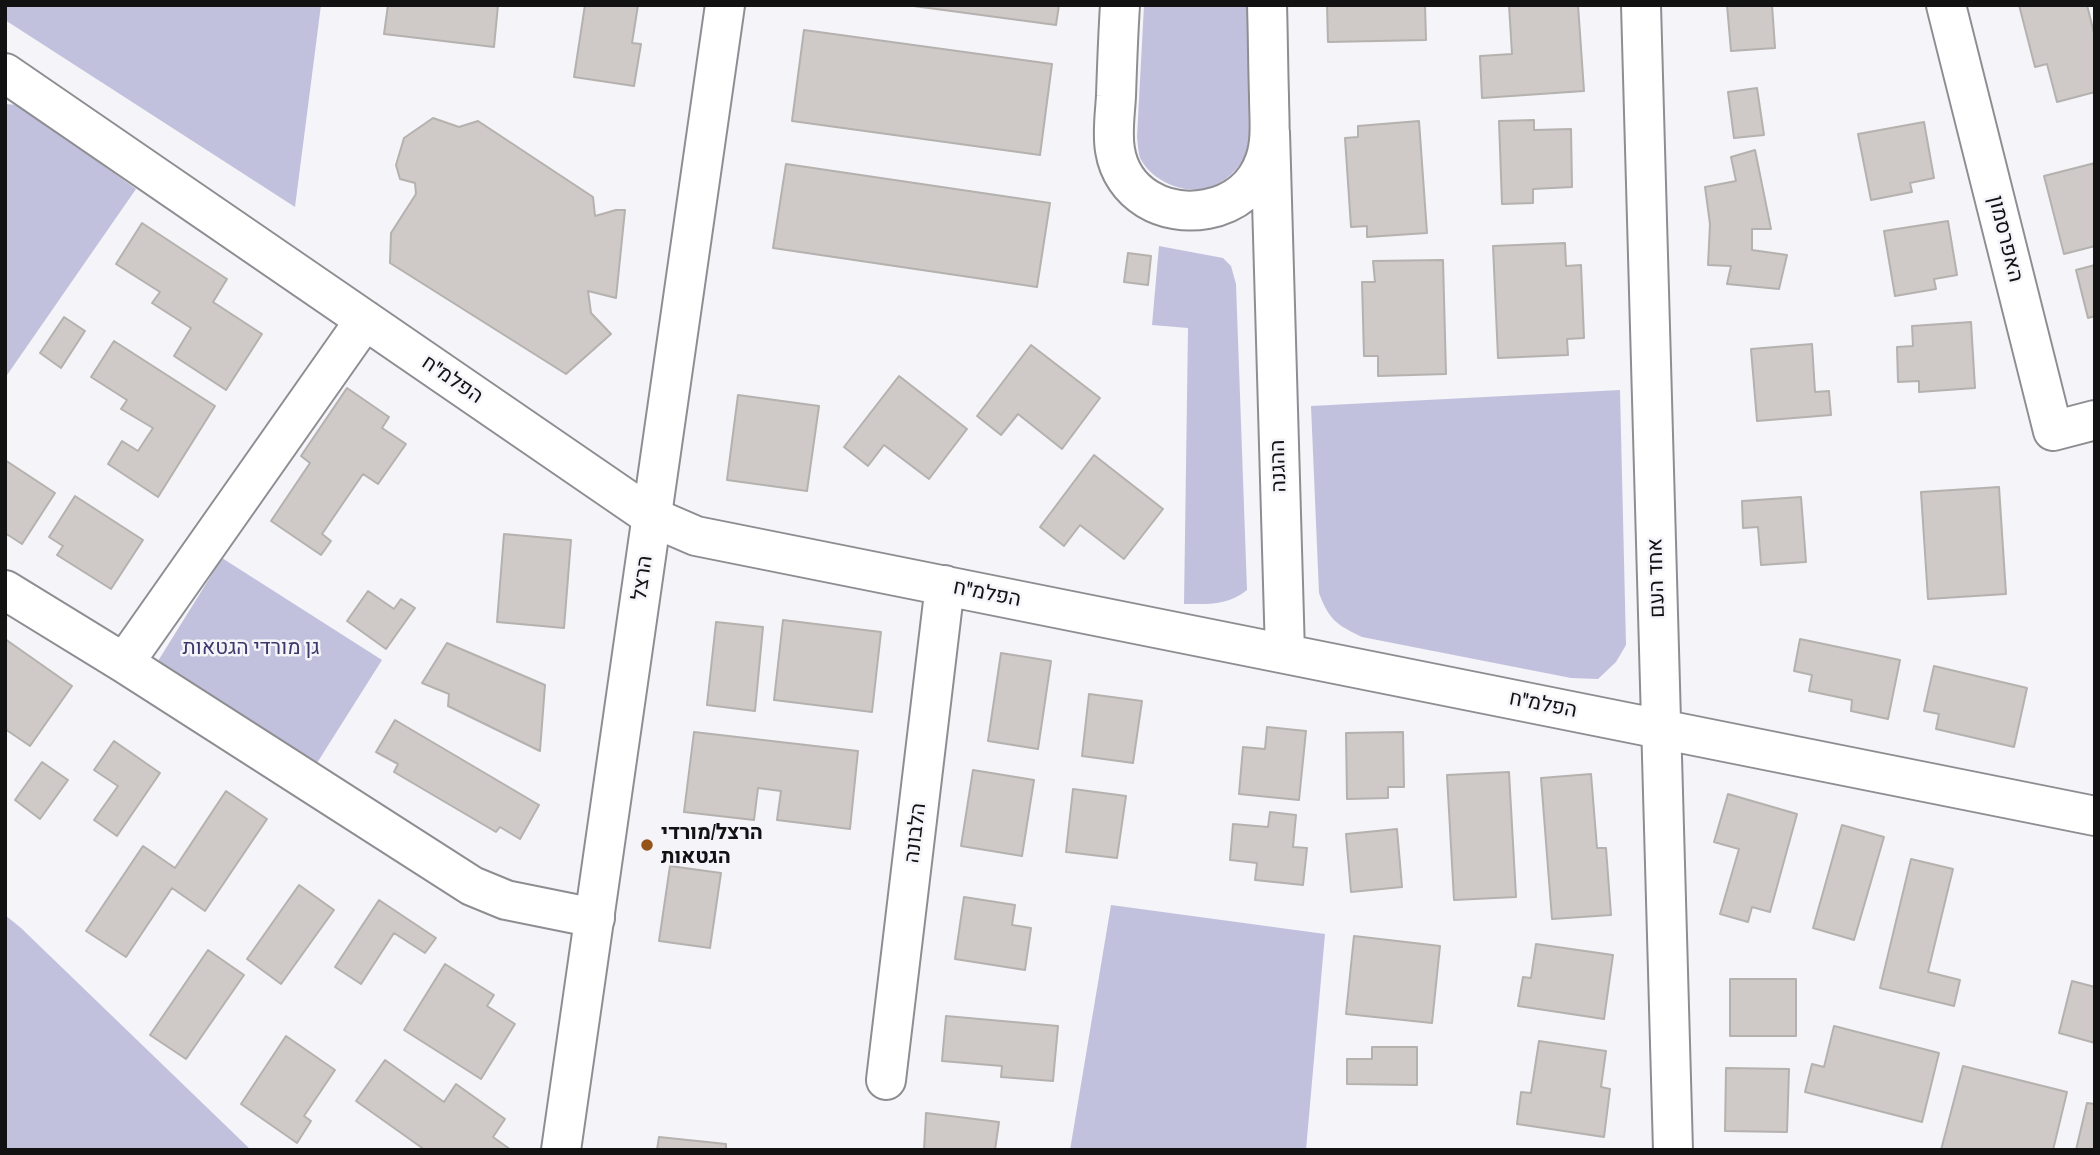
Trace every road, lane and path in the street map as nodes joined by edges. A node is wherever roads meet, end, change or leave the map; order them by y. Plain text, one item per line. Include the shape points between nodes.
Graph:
1 (725, 5) edge
2 (1120, 5) edge
3 (1267, 5) edge
4 (1641, 5) edge
5 (1946, 5) edge
6 (5, 73) edge
7 (1270, 132) junction
8 (1192, 211) junction
9 (1273, 278) junction
10 (365, 320) junction
11 (2095, 420) edge
12 (652, 517) junction
13 (945, 586) junction
14 (5, 590) edge
15 (1285, 653) junction
16 (124, 663) junction
17 (1662, 729) junction
18 (2095, 816) edge
19 (595, 918) junction
20 (886, 1080) dead end
21 (561, 1150) edge
22 (1673, 1150) edge

1 - 12 street, הרצל
2 - 8 street, ההגנה via 1114,134 1118,163 1129,185 1147,200 1169,209
3 - 7 street, ההגנה
4 - 17 street, אחד העם
5 - 11 street, האפרסמון via 2053,431
6 - 10 street, הפלמ"ח
7 - 8 street, ההגנה via 1266,158 1249,188 1230,202
7 - 9 street, ההגנה
8 - 9 street, ההגנה via 1225,218 1243,228 1264,252
9 - 15 street, ההגנה
10 - 12 street, הפלמ"ח
10 - 16 street
12 - 13 street, הפלמ"ח via 696,536
12 - 19 street, הרצל
13 - 15 street, הפלמ"ח
13 - 20 street, הלבונה
14 - 16 street
15 - 17 street, הפלמ"ח
16 - 19 street via 472,886 506,900
17 - 18 street, הפלמ"ח
17 - 22 street, אחד העם
19 - 21 street, הרצל

